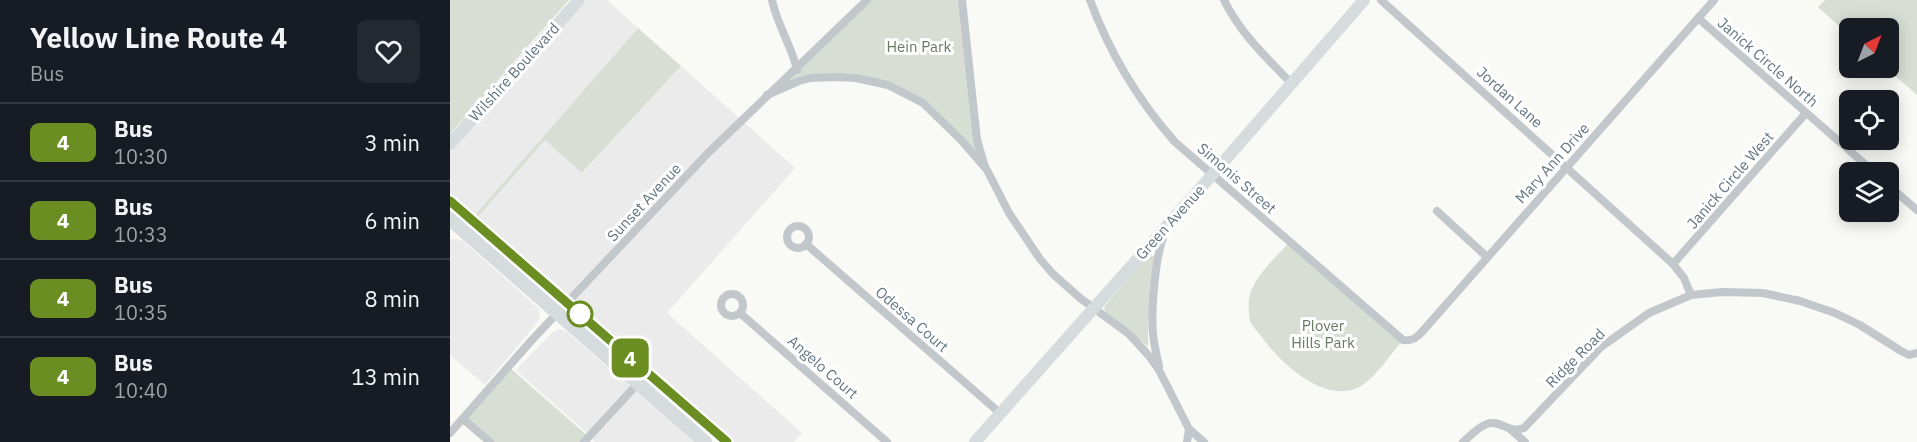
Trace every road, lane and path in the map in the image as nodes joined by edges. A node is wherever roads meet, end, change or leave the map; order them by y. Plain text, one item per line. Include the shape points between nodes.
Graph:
1 (579, 0) edge
2 (772, 0) edge
3 (867, 0) edge
4 (962, 0) edge
5 (1090, 0) edge
6 (1224, 0) edge
7 (1364, 0) edge
8 (1381, 0) edge
9 (1714, 0) edge
10 (1698, 18) junction
11 (796, 67) junction
12 (799, 81) junction
13 (1291, 83) junction
14 (767, 95) junction
15 (1806, 113) junction
16 (450, 144) edge
17 (1862, 162) edge
18 (1567, 167) junction
19 (987, 170) junction
20 (1213, 174) junction
21 (1899, 194) edge
22 (450, 201) edge
23 (1917, 210) edge
24 (1437, 211) dead end
25 (1170, 222) junction
26 (452, 225) edge
27 (806, 244) dead end
28 (1487, 256) junction
29 (1673, 264) junction
30 (1691, 295) junction
31 (567, 303) junction
32 (1094, 308) junction
33 (740, 313) dead end
34 (557, 314) junction
35 (1408, 341) joint
36 (1917, 353) edge
37 (1159, 370) junction
38 (647, 372) junction
39 (637, 383) junction
40 (1001, 414) junction
41 (463, 419) junction
42 (1190, 429) junction
43 (1511, 430) junction
44 (450, 433) edge
45 (490, 442) edge
46 (584, 442) edge
47 (705, 442) edge
48 (727, 442) edge
49 (887, 442) edge
50 (975, 442) edge
51 (1187, 442) edge
52 (1204, 442) edge
53 (1463, 442) edge
54 (1525, 442) edge

1 - 16 street, Wilshire Boulevard
2 - 11 street
3 - 11 street, Sunset Avenue
4 - 19 street via 977,140
5 - 20 street, Simonis Street via 1117,63 1134,90 1175,141
6 - 13 street via 1254,44
7 - 13 street, Green Avenue
8 - 18 street, Jordan Lane
9 - 10 street, Mary Ann Drive
10 - 15 street, Janick Circle North
10 - 18 street, Mary Ann Drive
11 - 12 street
11 - 14 street, Sunset Avenue
12 - 14 street
12 - 19 street via 856,78 906,93 939,117
13 - 20 street, Green Avenue
14 - 31 street, Sunset Avenue
15 - 17 street, Janick Circle North
15 - 29 street, Janick Circle West
18 - 28 street, Mary Ann Drive
18 - 29 street, Jordan Lane
19 - 32 street via 1009,213 1040,259
20 - 25 street, Green Avenue
20 - 35 street, Simonis Street via 1402,340
21 - 23 street
22 - 31 main road
24 - 28 street
25 - 32 street, Green Avenue
25 - 37 street via 1158,257 1152,316
26 - 34 main road
27 - 40 street, Odessa Court
28 - 35 street, Mary Ann Drive via 1421,333
29 - 30 street, Jordan Lane
30 - 36 street, Ridge Road via 1763,293 1800,301 1860,325 1909,355
30 - 43 street, Ridge Road via 1649,313 1601,347 1524,428
31 - 34 street, Sunset Avenue
31 - 38 main road
32 - 37 street via 1140,344
32 - 40 street, Green Avenue
33 - 49 street, Angelo Court
34 - 39 main road
34 - 41 street, Sunset Avenue
37 - 42 street
38 - 39 street
38 - 48 main road
39 - 46 street
39 - 47 main road
40 - 50 street, Green Avenue
41 - 44 street, Sunset Avenue
41 - 45 street
42 - 51 street
42 - 52 street
43 - 53 street via 1490,422
43 - 54 street

